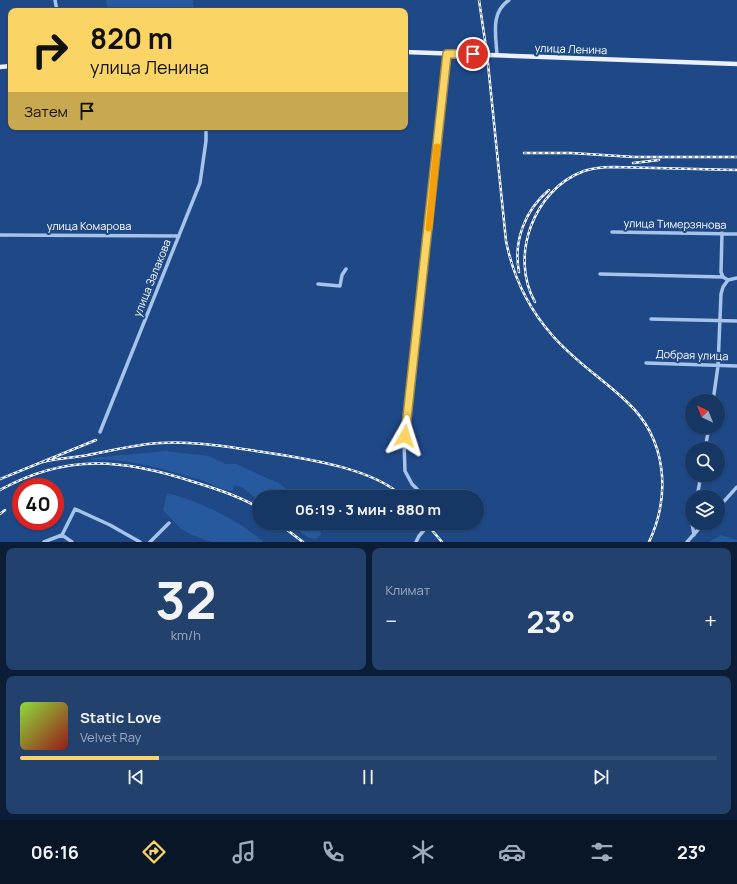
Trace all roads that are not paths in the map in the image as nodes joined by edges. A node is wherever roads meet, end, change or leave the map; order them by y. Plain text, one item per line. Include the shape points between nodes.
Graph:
1 (509, 0) edge
2 (408, 52) edge
3 (447, 54) junction
4 (497, 55) junction
5 (737, 64) edge
6 (206, 130) edge
7 (612, 232) dead end
8 (722, 233) junction
9 (737, 234) edge
10 (0, 235) edge
11 (179, 236) junction
12 (346, 269) dead end
13 (600, 274) dead end
14 (723, 277) junction
15 (737, 278) edge
16 (728, 280) junction
17 (318, 284) dead end
18 (651, 319) dead end
19 (720, 321) junction
20 (737, 321) edge
21 (646, 363) dead end
22 (718, 366) junction
23 (737, 366) edge
24 (714, 394) edge
25 (100, 432) dead end
26 (737, 487) edge
27 (418, 490) edge
28 (725, 500) edge
29 (169, 523) dead end
30 (425, 530) edge
31 (693, 530) edge
32 (698, 530) edge
33 (62, 535) junction
34 (694, 535) junction
35 (44, 542) edge
36 (72, 542) edge
37 (140, 542) edge
38 (150, 542) edge
39 (416, 542) edge
40 (687, 542) edge

1 - 4 street via 497,13
2 - 3 main road, улица Ленина
3 - 4 main road, улица Ленина
3 - 27 street via 404,442 405,471
4 - 5 main road, улица Ленина
6 - 11 street, улица Залакова via 200,182
7 - 8 street, улица Тимерзянова
8 - 9 street, улица Тимерзянова
8 - 14 street
10 - 11 street, улица Комарова
11 - 25 street, улица Залакова
12 - 17 street via 340,286
13 - 14 street
14 - 16 street
15 - 16 street
16 - 19 street via 721,294
18 - 19 street
19 - 20 street
19 - 22 street
21 - 22 street, Добрая улица
22 - 23 street, Добрая улица
22 - 24 street
26 - 28 street
29 - 38 street
30 - 39 street
31 - 34 street
32 - 34 street
33 - 35 street
33 - 36 street
33 - 37 street via 75,509 110,524
34 - 40 street

